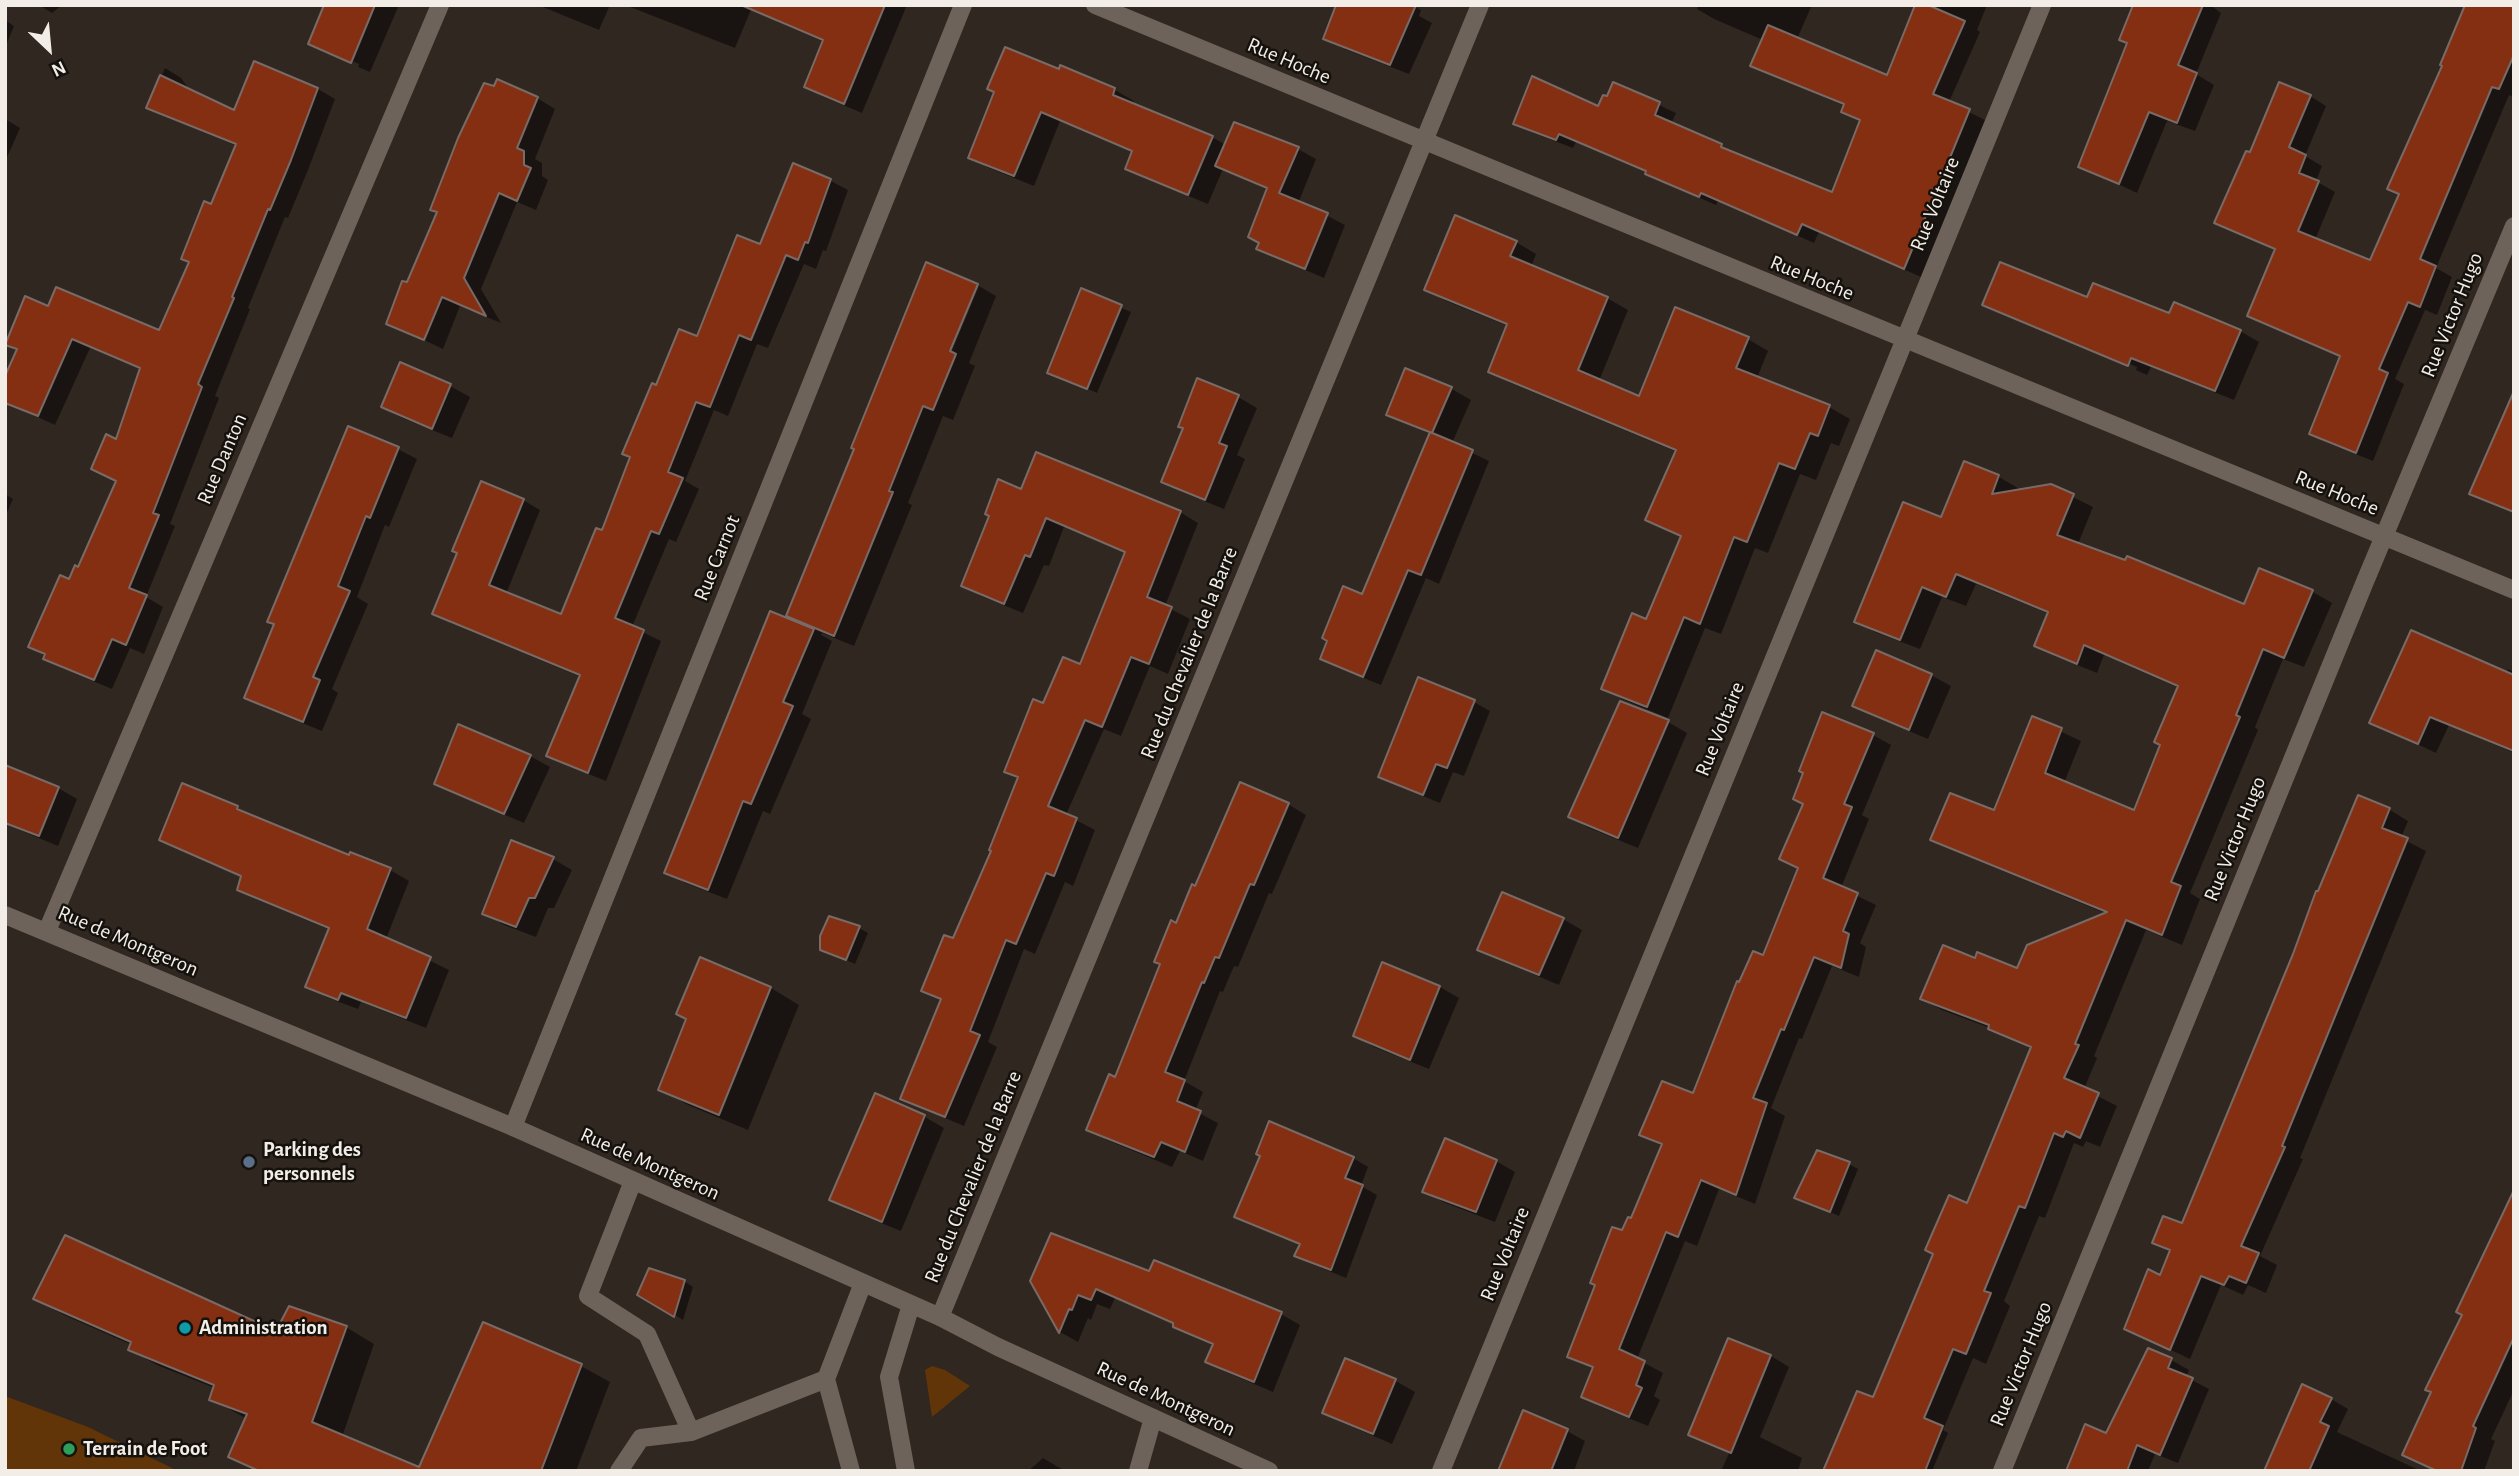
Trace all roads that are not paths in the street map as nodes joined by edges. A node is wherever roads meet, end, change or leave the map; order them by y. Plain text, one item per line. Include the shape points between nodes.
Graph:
1 (440, 5) edge
2 (963, 5) edge
3 (1095, 5) edge
4 (1480, 5) edge
5 (2042, 5) edge
6 (1424, 142) junction
7 (2514, 226) edge
8 (1903, 340) junction
9 (2385, 538) junction
10 (2514, 590) edge
11 (5, 915) edge
12 (47, 932) junction
13 (513, 1127) junction
14 (633, 1181) junction
15 (863, 1283) junction
16 (911, 1305) junction
17 (940, 1317) junction
18 (826, 1379) junction
19 (1153, 1418) junction
20 (691, 1432) junction
21 (619, 1471) edge
22 (851, 1471) edge
23 (906, 1471) edge
24 (1138, 1471) edge
25 (1269, 1471) edge
26 (1441, 1471) edge
27 (2002, 1471) edge

1 - 12 street, Rue Danton
2 - 13 street, Rue Carnot
3 - 6 street, Rue Hoche
4 - 6 street, Rue du Chevalier de la Barre
5 - 8 street, Rue Voltaire
6 - 8 street, Rue Hoche
6 - 17 street, Rue du Chevalier de la Barre
7 - 9 street, Rue Victor Hugo
8 - 9 street, Rue Hoche
8 - 26 street, Rue Voltaire
9 - 10 street, Rue Hoche
9 - 27 street, Rue Victor Hugo
11 - 12 street, Rue de Montgeron
12 - 13 street, Rue de Montgeron
13 - 14 street, Rue de Montgeron
14 - 15 street, Rue de Montgeron
14 - 20 street via 588,1296 648,1334
15 - 16 street, Rue de Montgeron
15 - 18 street
16 - 17 street, Rue de Montgeron
16 - 23 street via 889,1377
17 - 19 street, Rue de Montgeron
18 - 20 street
18 - 22 street
19 - 24 street
19 - 25 street, Rue de Montgeron
20 - 21 street via 641,1438

